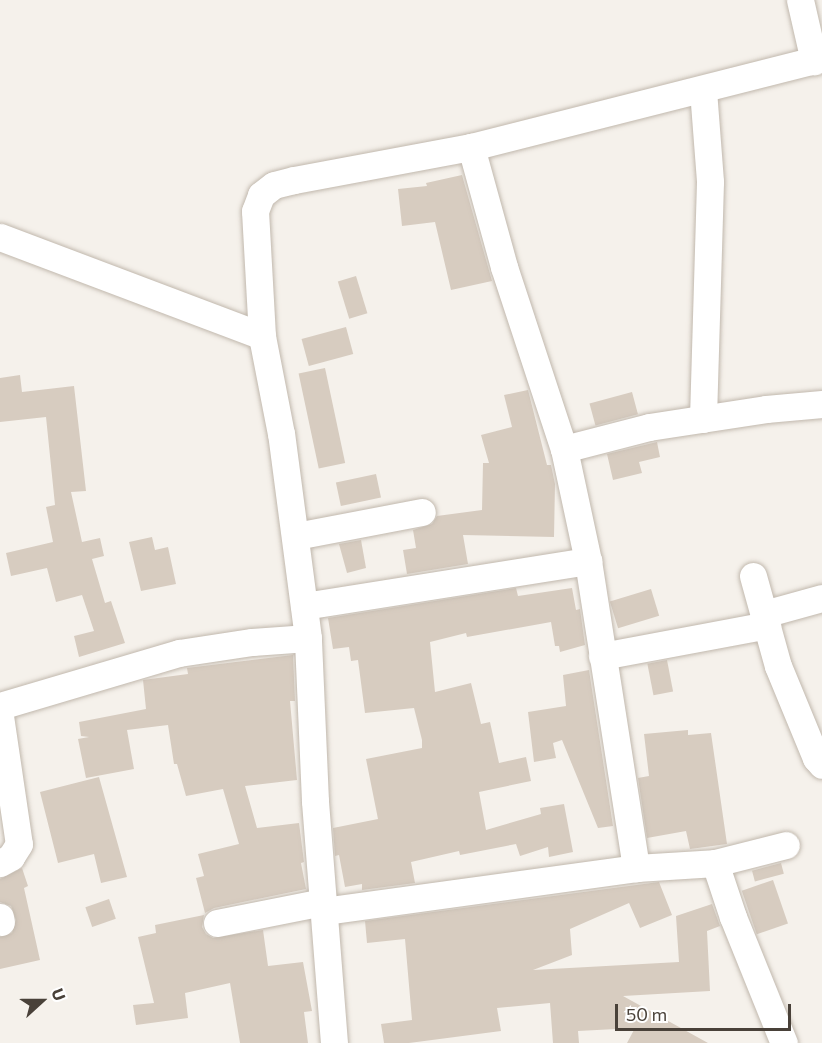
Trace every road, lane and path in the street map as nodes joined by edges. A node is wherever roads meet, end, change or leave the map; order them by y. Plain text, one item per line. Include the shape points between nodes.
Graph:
1 (800, 0) edge
2 (818, 59) edge
3 (703, 90) junction
4 (471, 147) junction
5 (0, 237) edge
6 (262, 336) junction
7 (822, 404) edge
8 (703, 419) junction
9 (564, 449) junction
10 (422, 512) dead end
11 (296, 536) junction
12 (588, 561) junction
13 (753, 576) dead end
14 (822, 598) edge
15 (304, 606) junction
16 (765, 619) junction
17 (308, 638) junction
18 (603, 656) junction
19 (0, 706) edge
20 (0, 716) edge
21 (822, 765) edge
22 (786, 845) dead end
23 (0, 863) edge
24 (715, 863) junction
25 (636, 868) junction
26 (323, 906) junction
27 (217, 923) dead end
28 (334, 1043) edge
29 (784, 1043) edge

1 - 2 street
2 - 3 street
3 - 4 street
3 - 8 street via 710,182
4 - 6 street via 294,180 274,185 261,195 255,211
4 - 9 street via 504,267
5 - 6 street
6 - 11 street
7 - 8 street
8 - 9 street via 649,427
9 - 12 street
10 - 11 street
11 - 15 street
12 - 15 street
12 - 18 street
13 - 16 street
14 - 16 street
15 - 17 street
16 - 18 street
16 - 21 street via 778,666
17 - 19 street via 180,653
17 - 26 street
18 - 25 street
20 - 23 street via 19,844 11,857
22 - 24 street
24 - 25 street
24 - 29 street
25 - 26 street
26 - 27 street
26 - 28 street

